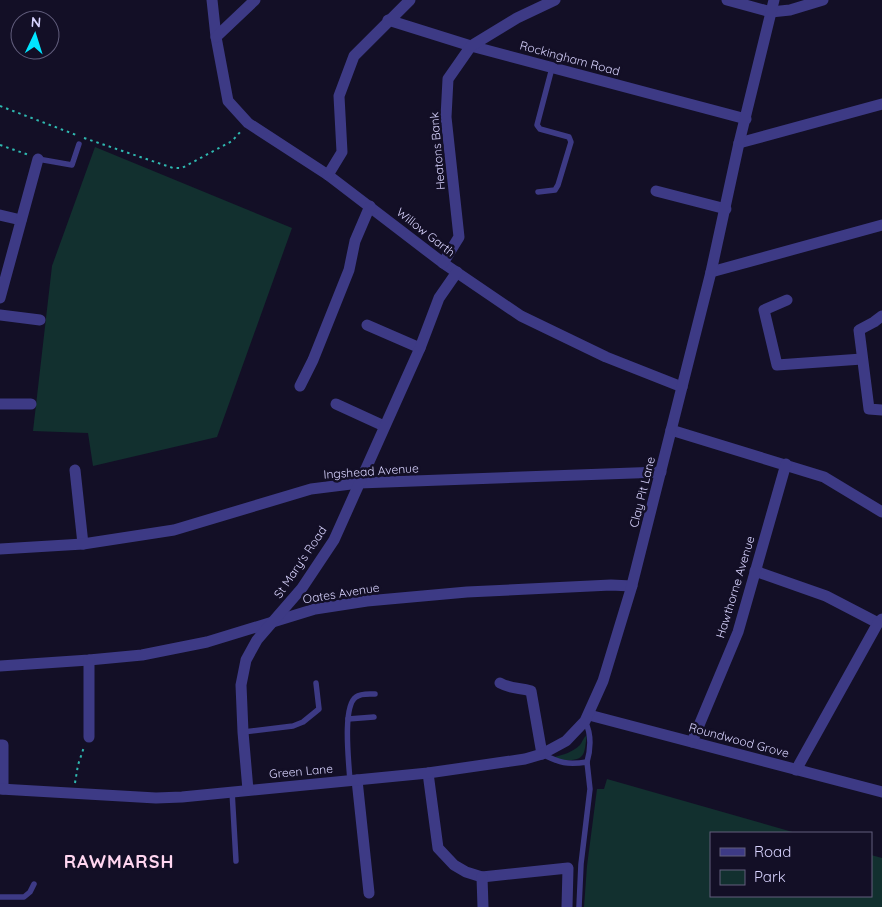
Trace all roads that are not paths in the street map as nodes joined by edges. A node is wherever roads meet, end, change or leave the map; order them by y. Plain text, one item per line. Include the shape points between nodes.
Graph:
1 (212, 0) edge
2 (255, 0) edge
3 (410, 0) edge
4 (555, 0) edge
5 (728, 0) edge
6 (774, 0) edge
7 (823, 0) edge
8 (771, 12) junction
9 (388, 20) junction
10 (216, 37) junction
11 (471, 46) junction
12 (552, 68) junction
13 (882, 104) edge
14 (746, 119) junction
15 (739, 143) junction
16 (79, 144) dead end
17 (38, 158) joint
18 (328, 175) junction
19 (538, 192) dead end
20 (656, 192) dead end
21 (370, 206) junction
22 (726, 209) junction
23 (0, 215) edge
24 (21, 220) junction
25 (882, 225) edge
26 (443, 263) junction
27 (457, 272) junction
28 (711, 272) junction
29 (0, 298) edge
30 (787, 300) dead end
31 (0, 315) edge
32 (882, 316) edge
33 (40, 320) dead end
34 (368, 325) dead end
35 (420, 348) junction
36 (862, 359) junction
37 (300, 386) dead end
38 (682, 387) junction
39 (0, 404) edge
40 (31, 404) dead end
41 (336, 404) dead end
42 (882, 410) edge
43 (384, 426) junction
44 (671, 430) junction
45 (786, 464) junction
46 (74, 470) dead end
47 (661, 472) junction
48 (359, 483) junction
49 (882, 512) edge
50 (83, 544) junction
51 (0, 549) edge
52 (755, 571) junction
53 (632, 586) junction
54 (880, 621) edge
55 (269, 624) junction
56 (89, 660) junction
57 (0, 666) edge
58 (316, 683) dead end
59 (500, 683) dead end
60 (374, 694) dead end
61 (374, 717) dead end
62 (586, 718) junction
63 (348, 719) junction
64 (243, 732) junction
65 (89, 737) road end
66 (692, 742) junction
67 (0, 745) edge
68 (542, 754) junction
69 (587, 762) junction
70 (796, 770) junction
71 (428, 773) junction
72 (353, 780) junction
73 (1, 789) edge
74 (248, 790) junction
75 (232, 791) junction
76 (882, 792) edge
77 (236, 861) dead end
78 (482, 877) junction
79 (34, 884) dead end
80 (369, 893) dead end
81 (0, 897) edge
82 (483, 907) edge
83 (567, 907) edge
84 (579, 907) edge

1 - 10 street, Willow Garth
2 - 10 street
3 - 9 street
4 - 11 street, Heatons Bank
5 - 8 street
6 - 8 street, Clay Pit Lane
7 - 8 street
8 - 14 street, Clay Pit Lane
9 - 11 street, Rockingham Road
9 - 18 street via 354,56 339,96 342,152
10 - 18 street, Willow Garth via 228,101 248,123
11 - 12 street, Rockingham Road
11 - 26 street, Heatons Bank via 448,79 446,118 458,237
12 - 14 street, Rockingham Road
12 - 19 lane via 537,125 540,129 569,137 571,142 555,190
13 - 15 street
14 - 15 street, Clay Pit Lane
15 - 22 street, Clay Pit Lane
16 - 17 lane via 72,165
17 - 24 street
18 - 21 street, Willow Garth
20 - 22 street
21 - 26 street, Willow Garth
21 - 37 street via 314,360
22 - 28 street, Clay Pit Lane
23 - 24 street
24 - 29 street
25 - 28 street
26 - 27 street, Willow Garth
27 - 35 street, St Mary's Road via 439,298
27 - 38 street, Willow Garth via 521,316 606,357
28 - 38 street, Clay Pit Lane
30 - 36 street via 764,310 777,365
31 - 33 street
32 - 36 street via 859,330
34 - 35 street
35 - 43 street, St Mary's Road
36 - 42 street via 869,409
38 - 44 street, Clay Pit Lane
39 - 40 street
41 - 43 street
43 - 48 street, St Mary's Road
44 - 45 street
44 - 47 street, Clay Pit Lane
45 - 49 street via 824,477
45 - 52 street, Hawthorne Avenue
46 - 50 street
47 - 48 street, Ingshead Avenue
47 - 53 street, Clay Pit Lane
48 - 50 street, Ingshead Avenue via 311,489 174,530
48 - 55 street, St Mary's Road via 334,540 302,588
50 - 51 street, Ingshead Avenue
52 - 54 street via 826,596
52 - 66 street, Hawthorne Avenue via 738,632
53 - 55 street, Oates Avenue via 467,592 367,601 315,609
53 - 62 street, Clay Pit Lane via 603,682
54 - 70 street
55 - 56 street, Oates Avenue via 207,642 142,655
55 - 64 street, St Mary's Road via 249,652 242,671
56 - 57 street, Oates Avenue
56 - 65 street
58 - 64 lane via 318,709 304,722
59 - 68 street via 510,689 531,691
60 - 63 lane via 360,694 354,698
61 - 63 lane
62 - 66 street, Roundwood Grove
62 - 68 street, Green Lane via 566,741
62 - 69 lane via 590,730
63 - 72 lane
64 - 74 street, St Mary's Road
66 - 70 street, Roundwood Grove
67 - 73 street via 3,745
68 - 69 lane via 568,764
68 - 71 street, Green Lane
69 - 84 lane via 590,790
70 - 76 street, Roundwood Grove
71 - 72 street, Green Lane
71 - 78 street via 438,848 466,872
72 - 74 street, Green Lane
72 - 80 street
73 - 75 street, Green Lane via 156,798
74 - 75 street, Green Lane
75 - 77 lane
78 - 82 street
78 - 83 street via 568,868
79 - 81 lane via 24,897

